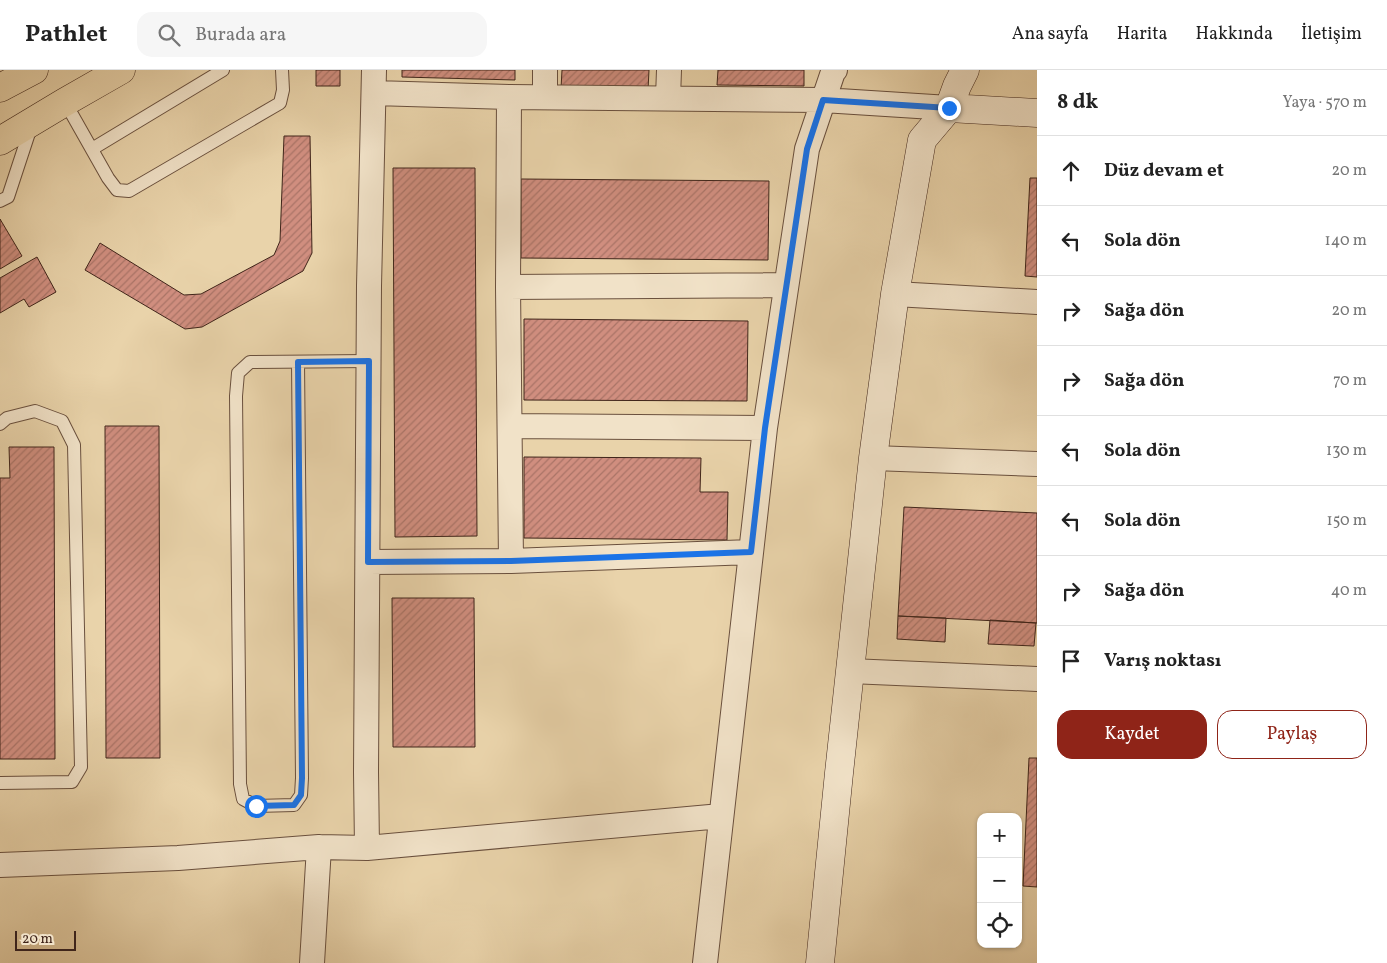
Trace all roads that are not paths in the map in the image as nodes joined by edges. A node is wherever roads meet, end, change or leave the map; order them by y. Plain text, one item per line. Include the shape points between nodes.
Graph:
1 (34, 70) edge
2 (121, 70) edge
3 (223, 70) edge
4 (282, 70) edge
5 (545, 70) edge
6 (669, 70) edge
7 (822, 70) edge
8 (835, 70) edge
9 (966, 70) edge
10 (374, 81) edge
11 (0, 88) edge
12 (509, 97) junction
13 (545, 97) junction
14 (668, 98) junction
15 (823, 100) junction
16 (65, 102) junction
17 (949, 108) junction
18 (1037, 113) edge
19 (32, 122) junction
20 (0, 141) edge
21 (92, 149) junction
22 (0, 201) edge
23 (786, 284) junction
24 (508, 287) junction
25 (895, 294) junction
26 (1037, 302) edge
27 (369, 361) junction
28 (298, 362) junction
29 (0, 424) edge
30 (510, 426) junction
31 (765, 428) junction
32 (873, 458) junction
33 (1037, 464) edge
34 (751, 552) junction
35 (511, 561) junction
36 (368, 562) junction
37 (850, 671) junction
38 (1037, 679) edge
39 (0, 783) edge
40 (721, 816) junction
41 (319, 847) junction
42 (367, 848) junction
43 (0, 865) edge
44 (312, 963) edge
45 (705, 963) edge
46 (820, 963) edge

1 - 11 highway
2 - 16 highway
3 - 21 lane
4 - 21 lane via 280,103 129,191 117,190
5 - 13 street
6 - 14 street
7 - 15 street
8 - 15 street
9 - 17 main road
10 - 12 street
10 - 27 street
12 - 13 street
12 - 24 street
13 - 14 street
14 - 15 street
15 - 17 street
15 - 23 street via 807,149
16 - 19 highway
16 - 21 lane
17 - 18 main road
17 - 25 main road via 922,140
19 - 20 highway
19 - 22 lane via 8,197
23 - 24 street
23 - 31 street
24 - 30 street
25 - 26 street
25 - 32 main road
27 - 28 lane
27 - 36 street
28 - 28 lane via 250,362 238,373 240,784 243,800 256,806 294,805 301,795
29 - 39 lane via 7,418 35,411 62,421 74,445 81,767 72,782
30 - 31 street
30 - 35 street
31 - 34 street
32 - 33 street
32 - 37 main road
34 - 35 street
34 - 40 street
35 - 36 street
36 - 42 street
37 - 38 street
37 - 46 main road
40 - 42 street
40 - 45 street
41 - 42 street
41 - 43 street via 178,858
41 - 44 street

